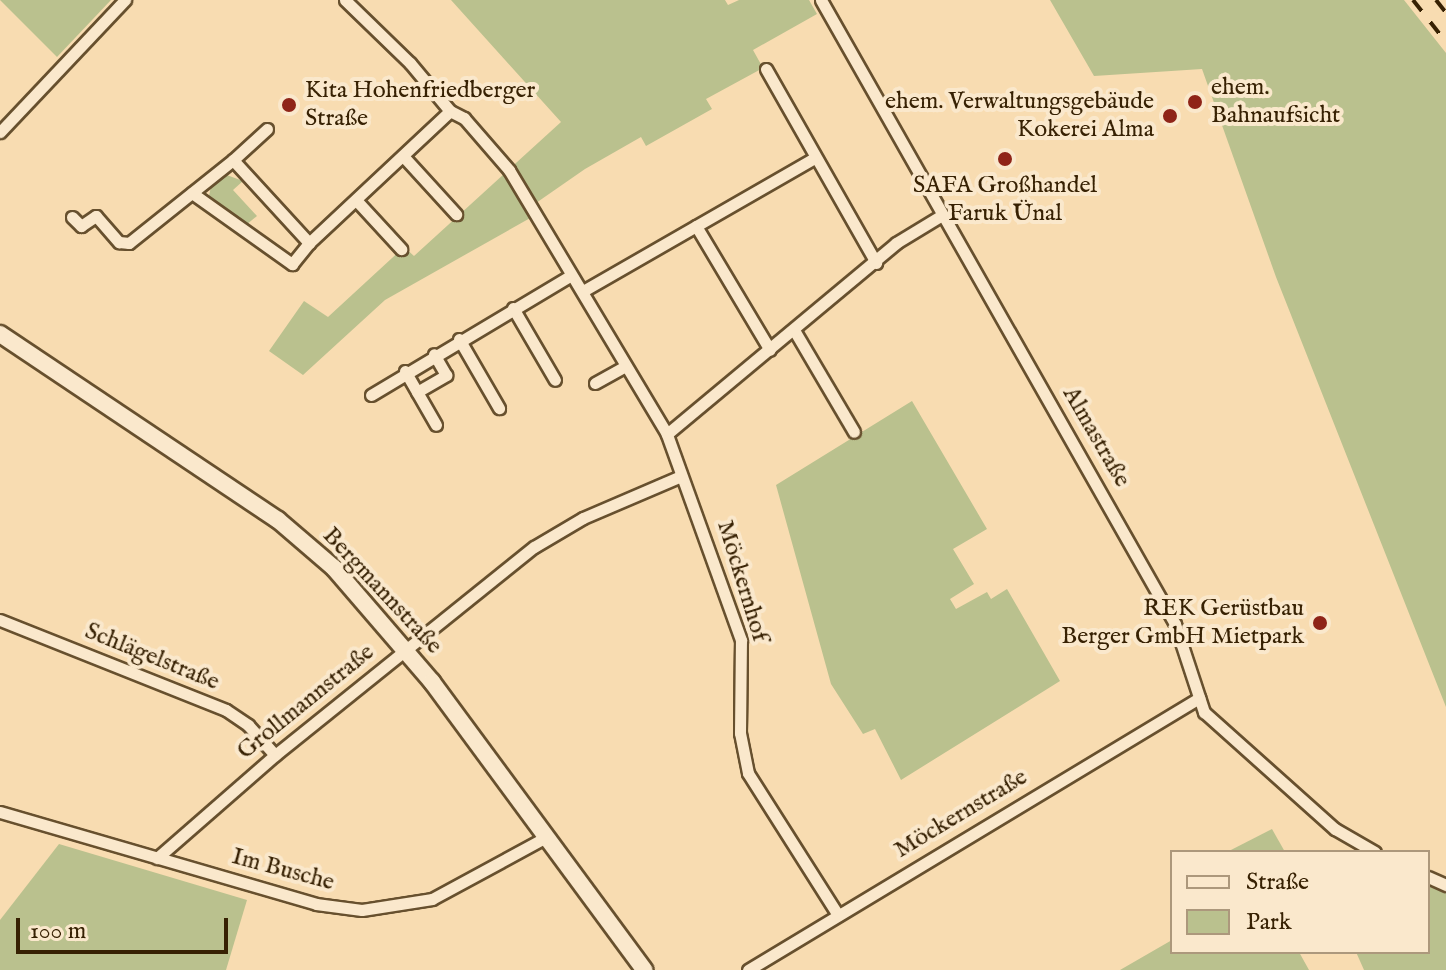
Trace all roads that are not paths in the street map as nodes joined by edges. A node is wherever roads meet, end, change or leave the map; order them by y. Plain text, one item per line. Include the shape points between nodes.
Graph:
1 (125, 0) edge
2 (345, 0) edge
3 (821, 0) edge
4 (766, 69) dead end
5 (450, 111) junction
6 (267, 129) dead end
7 (0, 132) edge
8 (403, 156) junction
9 (813, 159) junction
10 (233, 160) junction
11 (192, 193) junction
12 (356, 200) junction
13 (456, 214) dead end
14 (942, 215) junction
15 (72, 217) dead end
16 (696, 226) junction
17 (309, 243) junction
18 (401, 249) dead end
19 (876, 263) junction
20 (570, 276) junction
21 (583, 291) junction
22 (513, 308) junction
23 (794, 330) junction
24 (0, 334) edge
25 (459, 339) junction
26 (770, 350) junction
27 (434, 354) junction
28 (626, 366) junction
29 (405, 371) junction
30 (555, 380) dead end
31 (595, 383) dead end
32 (417, 392) junction
33 (371, 395) dead end
34 (499, 408) dead end
35 (436, 425) dead end
36 (854, 432) dead end
37 (667, 434) junction
38 (681, 476) junction
39 (0, 620) edge
40 (406, 649) junction
41 (1199, 698) junction
42 (275, 755) junction
43 (0, 812) edge
44 (546, 837) junction
45 (1371, 850) edge
46 (157, 858) junction
47 (838, 915) junction
48 (644, 970) edge
49 (748, 970) edge

1 - 7 street
2 - 5 street
3 - 14 street, Almastraße
4 - 9 street via 813,150
5 - 8 street
5 - 20 street via 464,118 518,183
6 - 10 street
8 - 12 street
8 - 13 street
9 - 16 street
9 - 19 street
10 - 11 street
10 - 17 street
11 - 15 street via 125,244 96,216 81,226
11 - 17 street via 292,264
12 - 17 street
12 - 18 street
14 - 19 street via 896,243
14 - 41 street, Almastraße via 1175,624
16 - 21 street
16 - 26 street
19 - 23 street
20 - 21 street
20 - 22 street
21 - 28 street
22 - 25 street
22 - 30 street
23 - 26 street
23 - 36 street
24 - 40 street, Bergmannstraße via 278,520 334,568
25 - 27 street
25 - 34 street
26 - 37 street
27 - 29 street
27 - 32 street via 446,375
28 - 31 street
28 - 37 street
29 - 32 street
29 - 33 street
32 - 35 street
37 - 38 street
38 - 40 street, Grollmannstraße via 559,531
38 - 47 street, Möckernhof via 741,640 740,733 748,773
39 - 42 street, Schlägelstraße via 226,710
40 - 42 street, Grollmannstraße
40 - 44 street, Bergmannstraße
41 - 45 street, Almastraße via 1204,712 1290,790 1350,840
41 - 47 street, Möckernstraße
42 - 46 street, Grollmannstraße
43 - 46 street, Im Busche
44 - 46 street, Im Busche via 451,891 382,909 316,904
44 - 48 street, Bergmannstraße
47 - 49 street, Möckernstraße

